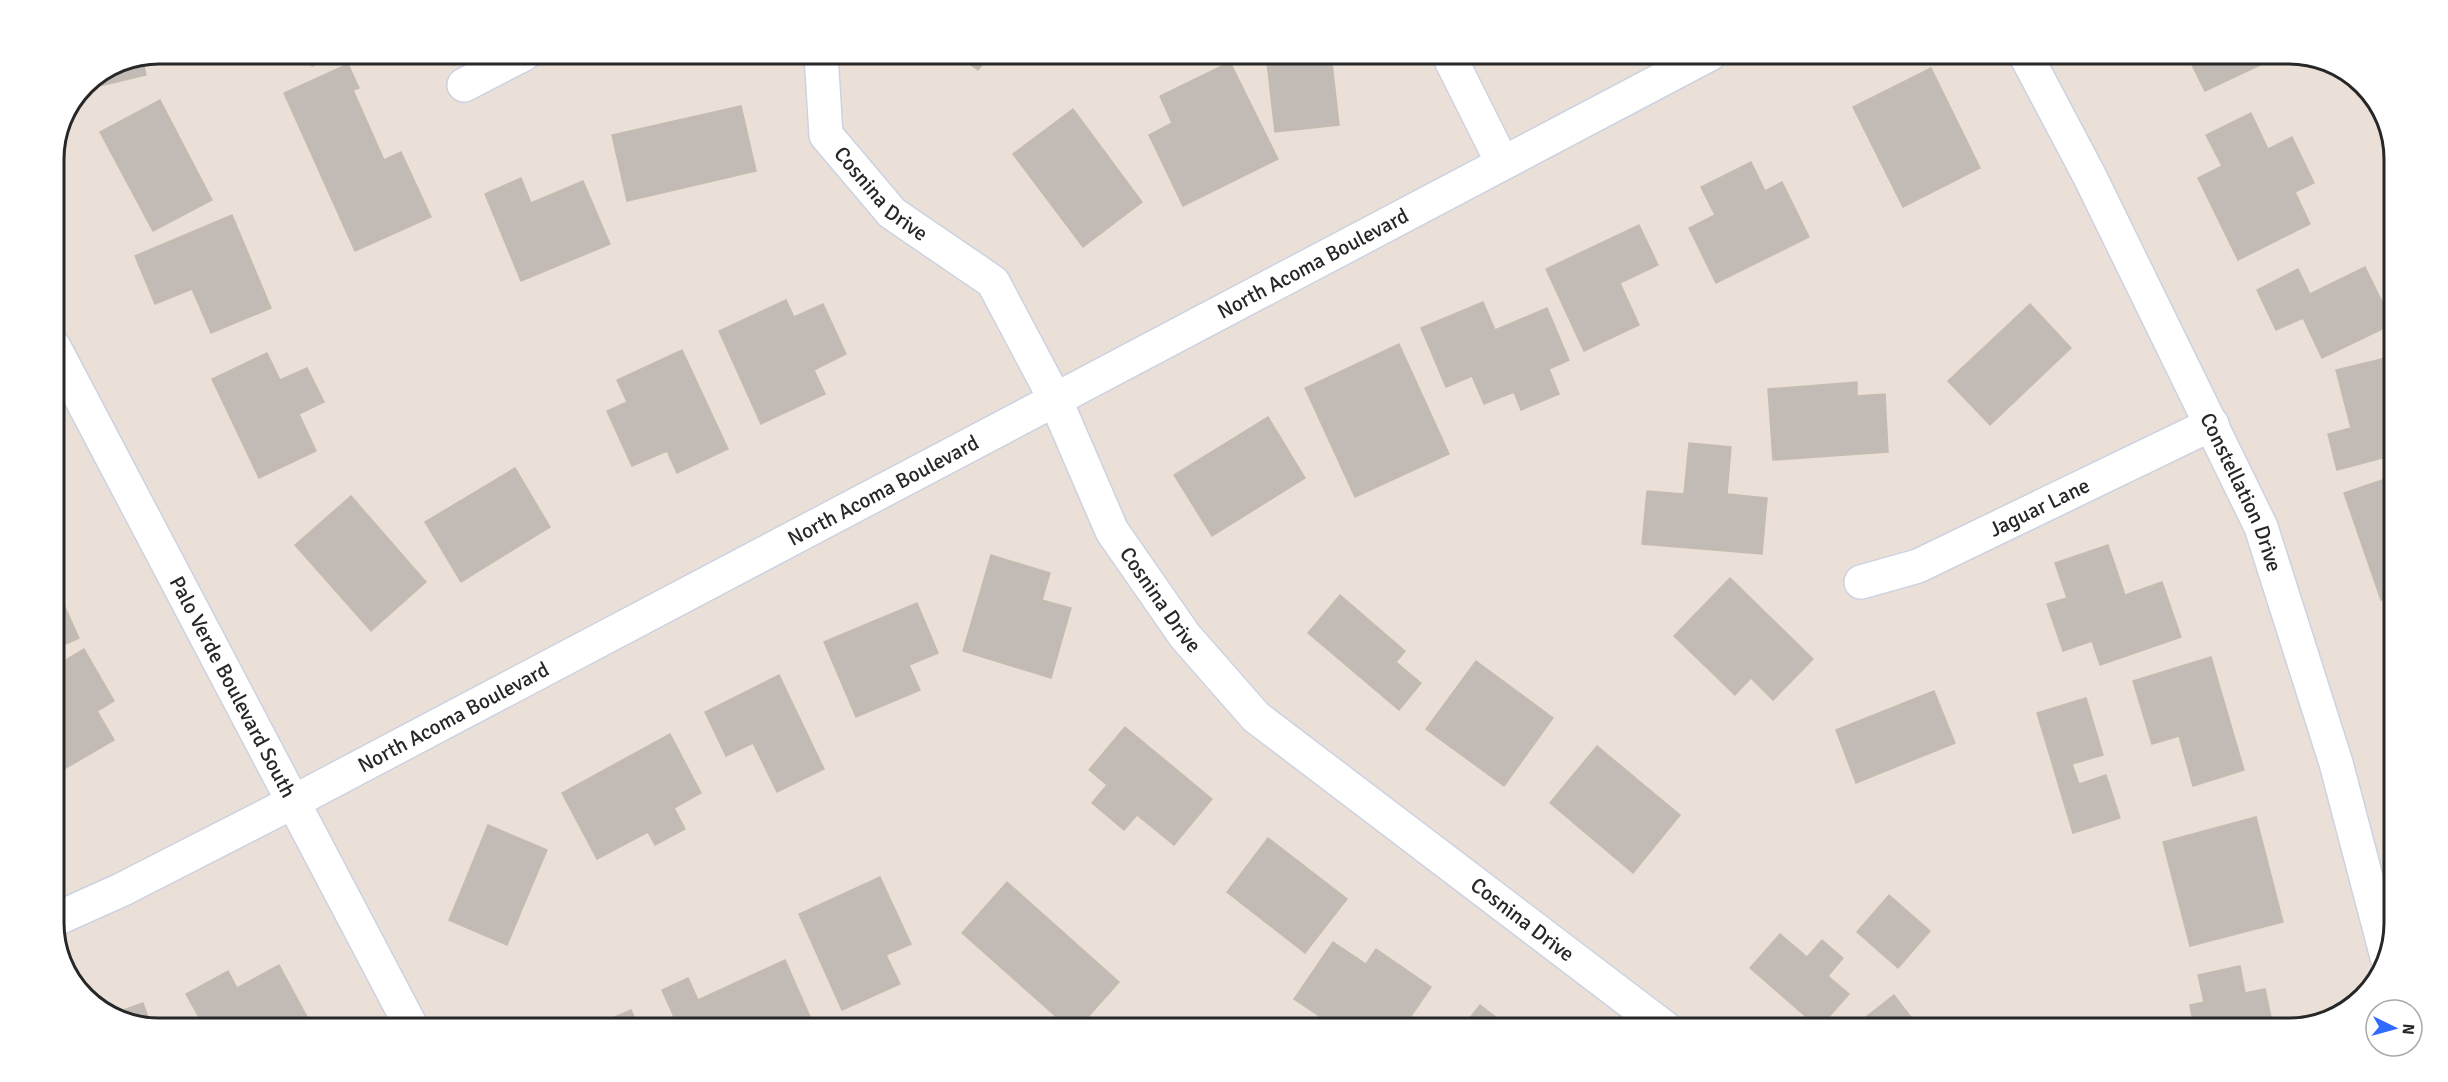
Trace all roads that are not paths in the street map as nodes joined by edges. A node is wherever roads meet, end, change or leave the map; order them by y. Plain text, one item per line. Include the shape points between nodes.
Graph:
1 (505, 64) edge
2 (822, 64) edge
3 (1453, 64) edge
4 (1691, 64) edge
5 (2030, 64) edge
6 (464, 85) dead end
7 (1503, 162) junction
8 (65, 368) edge
9 (1055, 399) junction
10 (2212, 424) junction
11 (1861, 582) dead end
12 (293, 801) junction
13 (65, 915) edge
14 (2382, 939) edge
15 (407, 1018) edge
16 (1652, 1018) edge

1 - 6 street
2 - 9 street, Cosnina Drive via 826,135 892,213 993,282
3 - 7 street
4 - 7 street, North Acoma Boulevard
5 - 10 street, Constellation Drive
7 - 9 street, North Acoma Boulevard
8 - 12 street, Palo Verde Boulevard South
9 - 12 street, North Acoma Boulevard
9 - 16 street, Cosnina Drive via 1112,531 1185,636 1256,717
10 - 11 street, Jaguar Lane via 1918,566
10 - 14 street, Constellation Drive via 2261,527 2336,763
12 - 13 street, North Acoma Boulevard
12 - 15 street, Palo Verde Boulevard South

